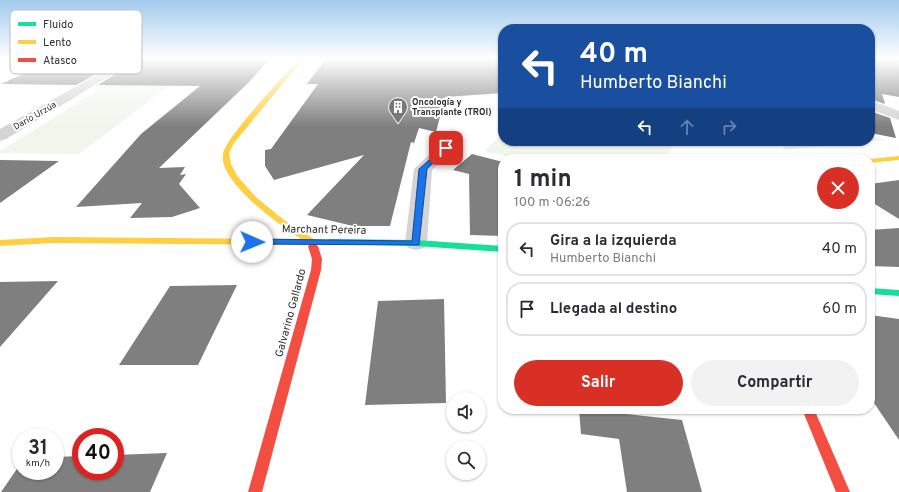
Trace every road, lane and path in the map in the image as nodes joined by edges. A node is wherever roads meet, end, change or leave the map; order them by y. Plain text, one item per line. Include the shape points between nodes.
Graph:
1 (91, 82) edge
2 (281, 82) edge
3 (875, 106) edge
4 (899, 116) edge
5 (0, 136) edge
6 (446, 148) dead end
7 (899, 158) edge
8 (875, 161) edge
9 (312, 242) junction
10 (0, 243) edge
11 (416, 244) junction
12 (498, 249) edge
13 (875, 291) edge
14 (899, 293) edge
15 (810, 414) edge
16 (255, 492) edge
17 (843, 492) edge

1 - 5 street, Darío Urzúa
2 - 9 street via 234,137 226,152 226,159 234,177 260,208
3 - 4 street
6 - 11 street via 423,169
7 - 8 street
9 - 10 street, Marchant Pereira via 106,240
9 - 11 street, Marchant Pereira
9 - 16 street, Galvarino Gallardo via 317,259 316,270
11 - 12 street, Marchant Pereira
13 - 14 street
15 - 17 street

